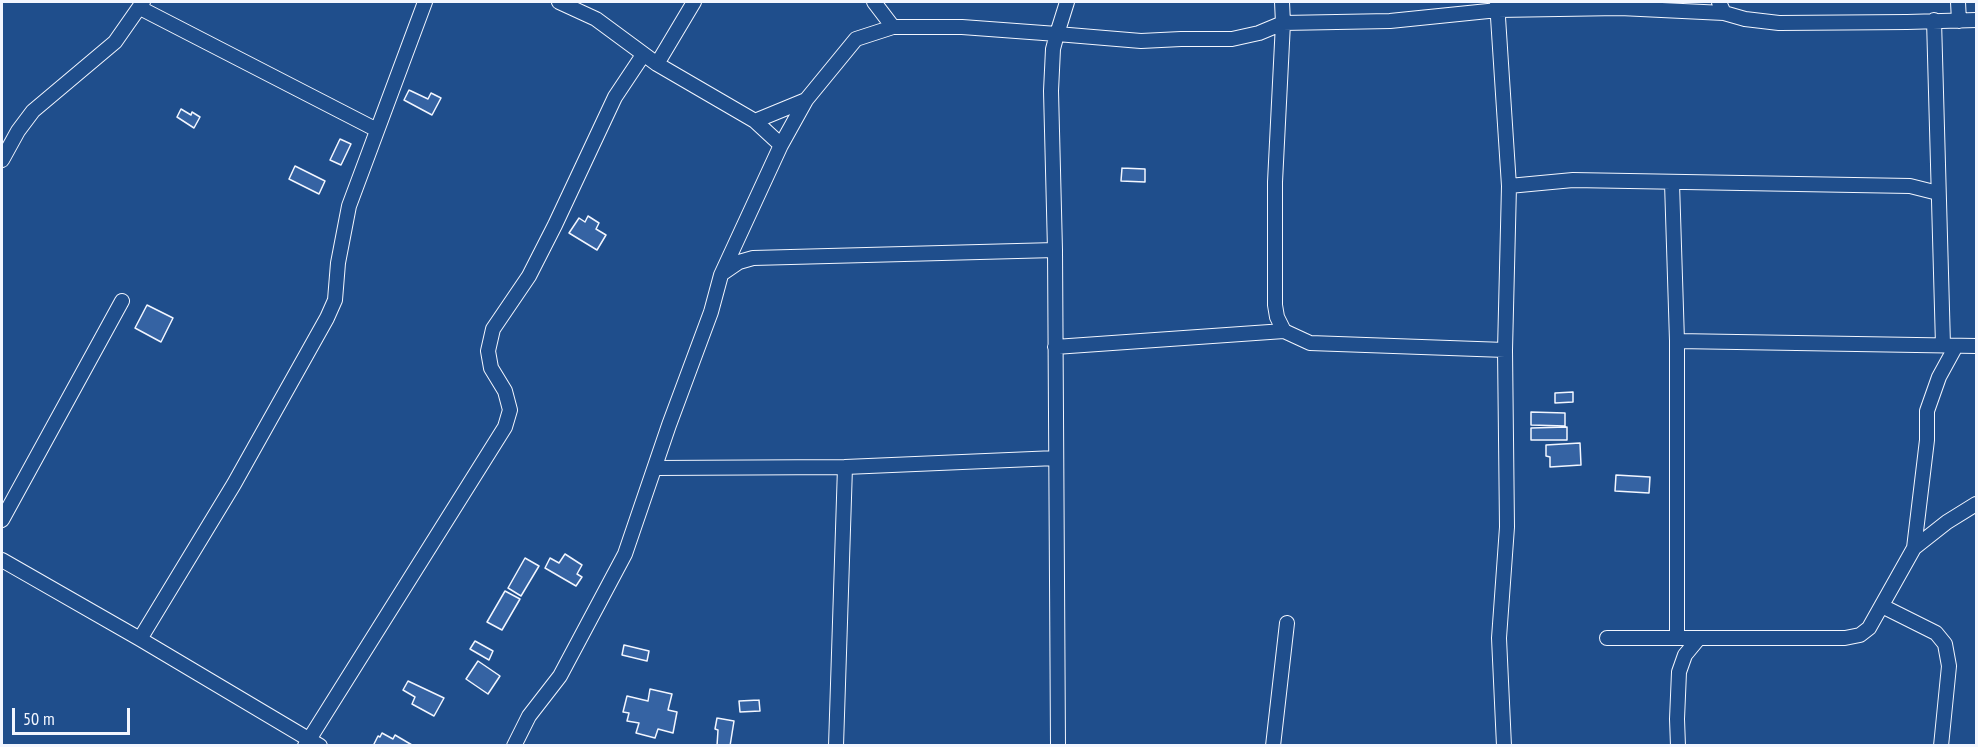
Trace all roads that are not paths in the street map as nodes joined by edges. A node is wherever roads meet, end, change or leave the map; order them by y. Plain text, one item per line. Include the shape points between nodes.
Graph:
1 (425, 2) edge
2 (559, 2) edge
3 (694, 2) edge
4 (874, 2) edge
5 (1067, 2) edge
6 (1282, 2) edge
7 (1958, 2) edge
8 (142, 5) edge
9 (1623, 5) edge
10 (1498, 6) edge
11 (1722, 7) edge
12 (1934, 20) junction
13 (1977, 20) edge
14 (1959, 21) junction
15 (1282, 23) junction
16 (893, 27) junction
17 (1057, 34) junction
18 (643, 55) junction
19 (657, 64) junction
20 (806, 100) junction
21 (755, 121) junction
22 (377, 130) junction
23 (781, 145) junction
24 (2, 160) edge
25 (1672, 183) junction
26 (1509, 186) junction
27 (1938, 193) junction
28 (738, 237) junction
29 (1055, 250) junction
30 (753, 258) junction
31 (721, 275) junction
32 (122, 301) dead end
33 (1284, 331) junction
34 (1677, 340) junction
35 (1949, 346) junction
36 (1977, 346) edge
37 (1055, 347) junction
38 (1505, 350) junction
39 (1056, 458) junction
40 (845, 467) junction
41 (655, 468) junction
42 (1977, 504) edge
43 (2, 520) edge
44 (1914, 548) junction
45 (2, 560) edge
46 (1882, 606) junction
47 (1287, 623) dead end
48 (1606, 638) dead end
49 (1677, 638) junction
50 (1699, 638) junction
51 (140, 639) junction
52 (311, 743) edge
53 (514, 746) edge
54 (836, 746) edge
55 (1058, 746) edge
56 (1273, 746) edge
57 (1504, 746) edge
58 (1678, 746) edge
59 (1941, 746) edge

1 - 22 street
2 - 18 street via 596,19
3 - 19 street
4 - 16 street
5 - 17 street
6 - 15 street
7 - 14 street
8 - 22 street
8 - 24 street via 115,42 33,111
9 - 10 street
9 - 11 street
10 - 15 street via 1390,21
10 - 26 street
11 - 12 street via 1745,19 1779,22
12 - 14 street
12 - 27 street
13 - 14 street
15 - 17 street via 1232,39 1141,41
15 - 33 street via 1275,182 1275,305
16 - 17 street
16 - 20 street via 856,39
17 - 29 street via 1051,91
18 - 19 street
18 - 52 street via 615,97 529,276 493,329 488,351 491,368 510,410 505,427
19 - 21 street
20 - 21 street
20 - 23 street
21 - 23 street
22 - 51 street via 349,206 335,300 327,318 234,484
23 - 28 street
25 - 26 street via 1573,180
25 - 27 street via 1910,186
25 - 34 street
26 - 38 street
27 - 35 street
28 - 30 street
28 - 31 street
29 - 30 street
29 - 37 street
30 - 31 street via 738,262
31 - 41 street
32 - 43 street
33 - 37 street
33 - 38 street via 1310,343
34 - 35 street
34 - 49 street
35 - 36 street
35 - 44 street via 1927,411 1928,440
37 - 39 street
38 - 57 street via 1507,527 1499,638
39 - 40 street
39 - 55 street
40 - 41 street
40 - 54 street
41 - 53 street via 625,554 560,676 529,716
42 - 44 street
44 - 46 street
45 - 51 street
46 - 50 street via 1869,628 1845,638
46 - 59 street via 1936,633 1945,644 1948,666
47 - 56 street
48 - 49 street
49 - 50 street
50 - 58 street via 1685,655 1679,672
51 - 52 street

